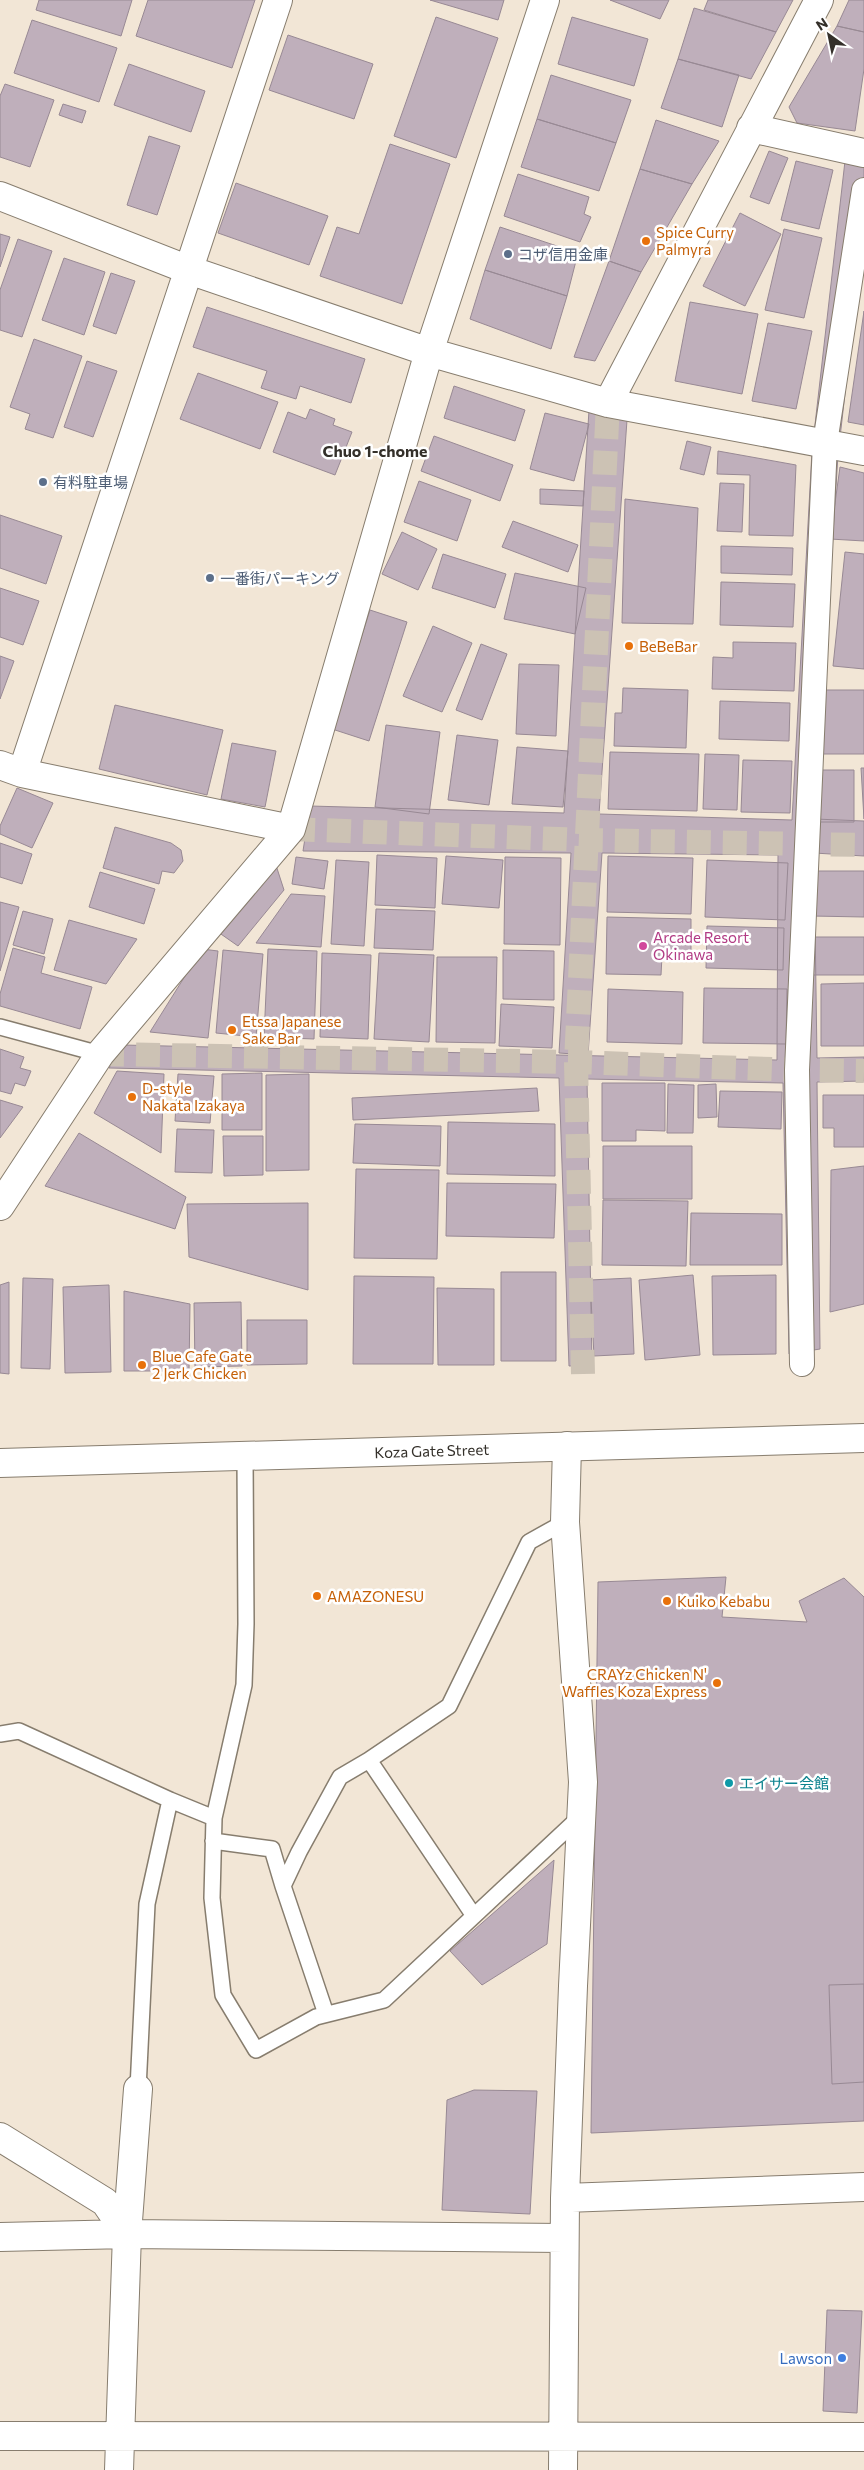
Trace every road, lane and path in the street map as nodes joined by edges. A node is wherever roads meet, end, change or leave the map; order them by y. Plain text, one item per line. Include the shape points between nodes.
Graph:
1 (278, 0) edge
2 (545, 0) edge
3 (819, 0) edge
4 (751, 128) junction
5 (864, 152) edge
6 (864, 190) edge
7 (0, 196) edge
8 (189, 270) junction
9 (429, 352) junction
10 (608, 403) junction
11 (825, 443) junction
12 (864, 451) edge
13 (11, 769) edge
14 (292, 828) junction
15 (0, 1027) edge
16 (100, 1054) junction
17 (0, 1206) edge
18 (802, 1364) dead end
19 (864, 1438) edge
20 (568, 1446) junction
21 (245, 1456) junction
22 (0, 1463) edge
23 (566, 1522) junction
24 (0, 1734) edge
25 (369, 1760) junction
26 (170, 1800) junction
27 (582, 1815) junction
28 (214, 1818) junction
29 (213, 1840) junction
30 (283, 1886) junction
31 (474, 1916) junction
32 (326, 2014) junction
33 (138, 2089) joint
34 (0, 2137) edge
35 (864, 2187) edge
36 (565, 2198) junction
37 (127, 2234) junction
38 (0, 2237) edge
39 (564, 2238) junction
40 (0, 2436) edge
41 (564, 2436) junction
42 (864, 2437) edge
43 (119, 2438) junction
44 (119, 2470) edge
45 (563, 2470) edge

1 - 8 street
2 - 9 street
3 - 4 street
4 - 5 street
4 - 10 street
6 - 11 street
7 - 8 street
8 - 9 street
8 - 13 street
9 - 10 street
9 - 14 street
10 - 11 street
11 - 12 street
11 - 18 street via 797,1070
13 - 14 street
14 - 16 street
15 - 16 lane
16 - 17 street
19 - 20 street, Koza Gate Street
20 - 21 street, Koza Gate Street
20 - 23 street
21 - 22 street, Koza Gate Street
21 - 28 lane via 244,1685
23 - 25 lane via 529,1542 448,1706
23 - 27 street via 583,1782
24 - 26 lane via 19,1731
25 - 30 lane via 340,1777
25 - 31 lane
26 - 28 lane
26 - 33 lane via 148,1904
27 - 31 lane
27 - 36 street
28 - 29 lane
29 - 30 lane via 272,1849
29 - 32 lane via 212,1898 223,1995 256,2050
30 - 32 lane
31 - 32 lane via 384,2000
33 - 37 street
34 - 37 street via 104,2202
35 - 36 street
36 - 39 street
37 - 38 street
37 - 39 street
37 - 43 street
39 - 41 street
40 - 43 street
41 - 42 street
41 - 43 street
41 - 45 street
43 - 44 street

